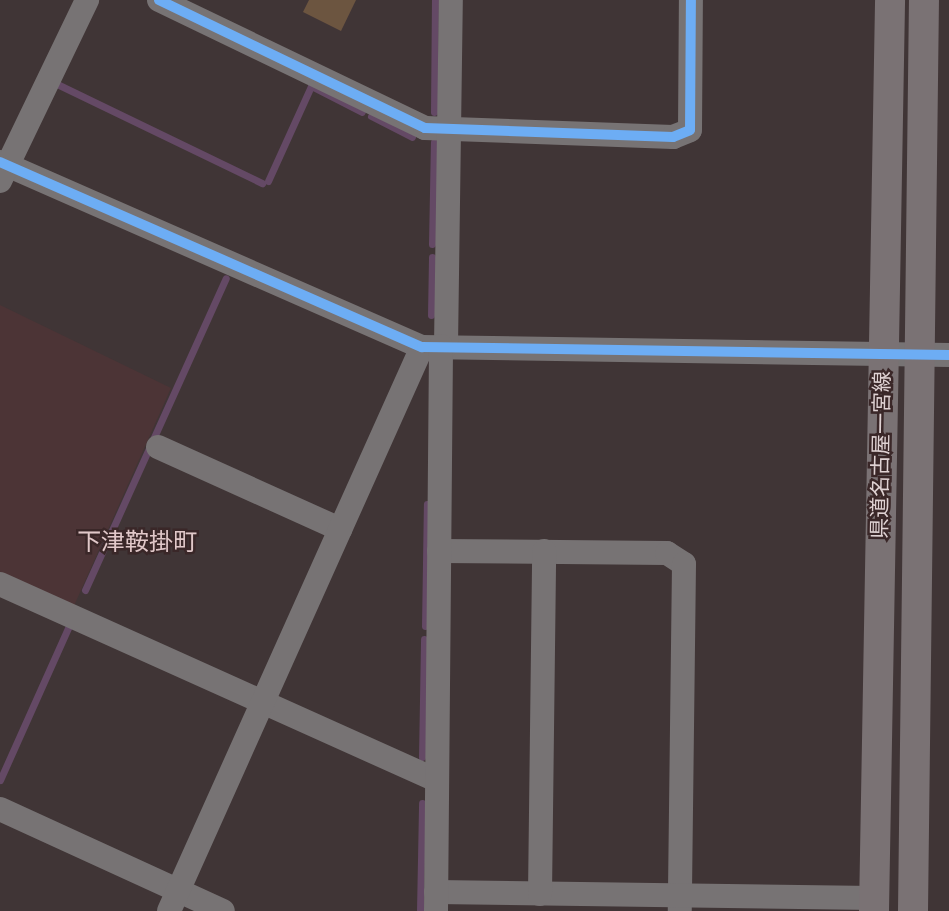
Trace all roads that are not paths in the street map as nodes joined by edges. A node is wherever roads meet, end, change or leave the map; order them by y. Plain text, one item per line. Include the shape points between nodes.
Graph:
1 (87, 0) edge
2 (159, 0) edge
3 (451, 0) edge
4 (691, 0) edge
5 (890, 0) edge
6 (924, 0) edge
7 (449, 129) junction
8 (3, 169) edge
9 (436, 346) junction
10 (883, 353) junction
11 (935, 354) edge
12 (158, 447) dead end
13 (341, 529) junction
14 (439, 551) junction
15 (544, 551) junction
16 (0, 584) edge
17 (263, 702) junction
18 (437, 780) junction
19 (0, 809) edge
20 (540, 894) junction
21 (174, 901) edge
22 (436, 902) edge
23 (680, 903) edge
24 (874, 904) edge
25 (223, 911) edge
26 (913, 911) edge

1 - 8 street
2 - 7 street via 425,128
3 - 7 street
4 - 7 street via 690,130 673,137
5 - 10 main road, 県道名古屋一宮線
6 - 11 main road, 県道名古屋一宮線
7 - 9 street
8 - 9 street
9 - 10 street
9 - 13 street
9 - 14 street
10 - 11 street
10 - 24 main road, 県道名古屋一宮線
11 - 26 main road, 県道名古屋一宮線
12 - 13 street
13 - 17 street
14 - 15 street
14 - 18 street
15 - 20 street
15 - 23 street via 667,553 684,564
16 - 17 street
17 - 18 street
17 - 21 street
18 - 22 street
19 - 21 street
20 - 22 street
20 - 23 street
21 - 25 street
23 - 24 street

